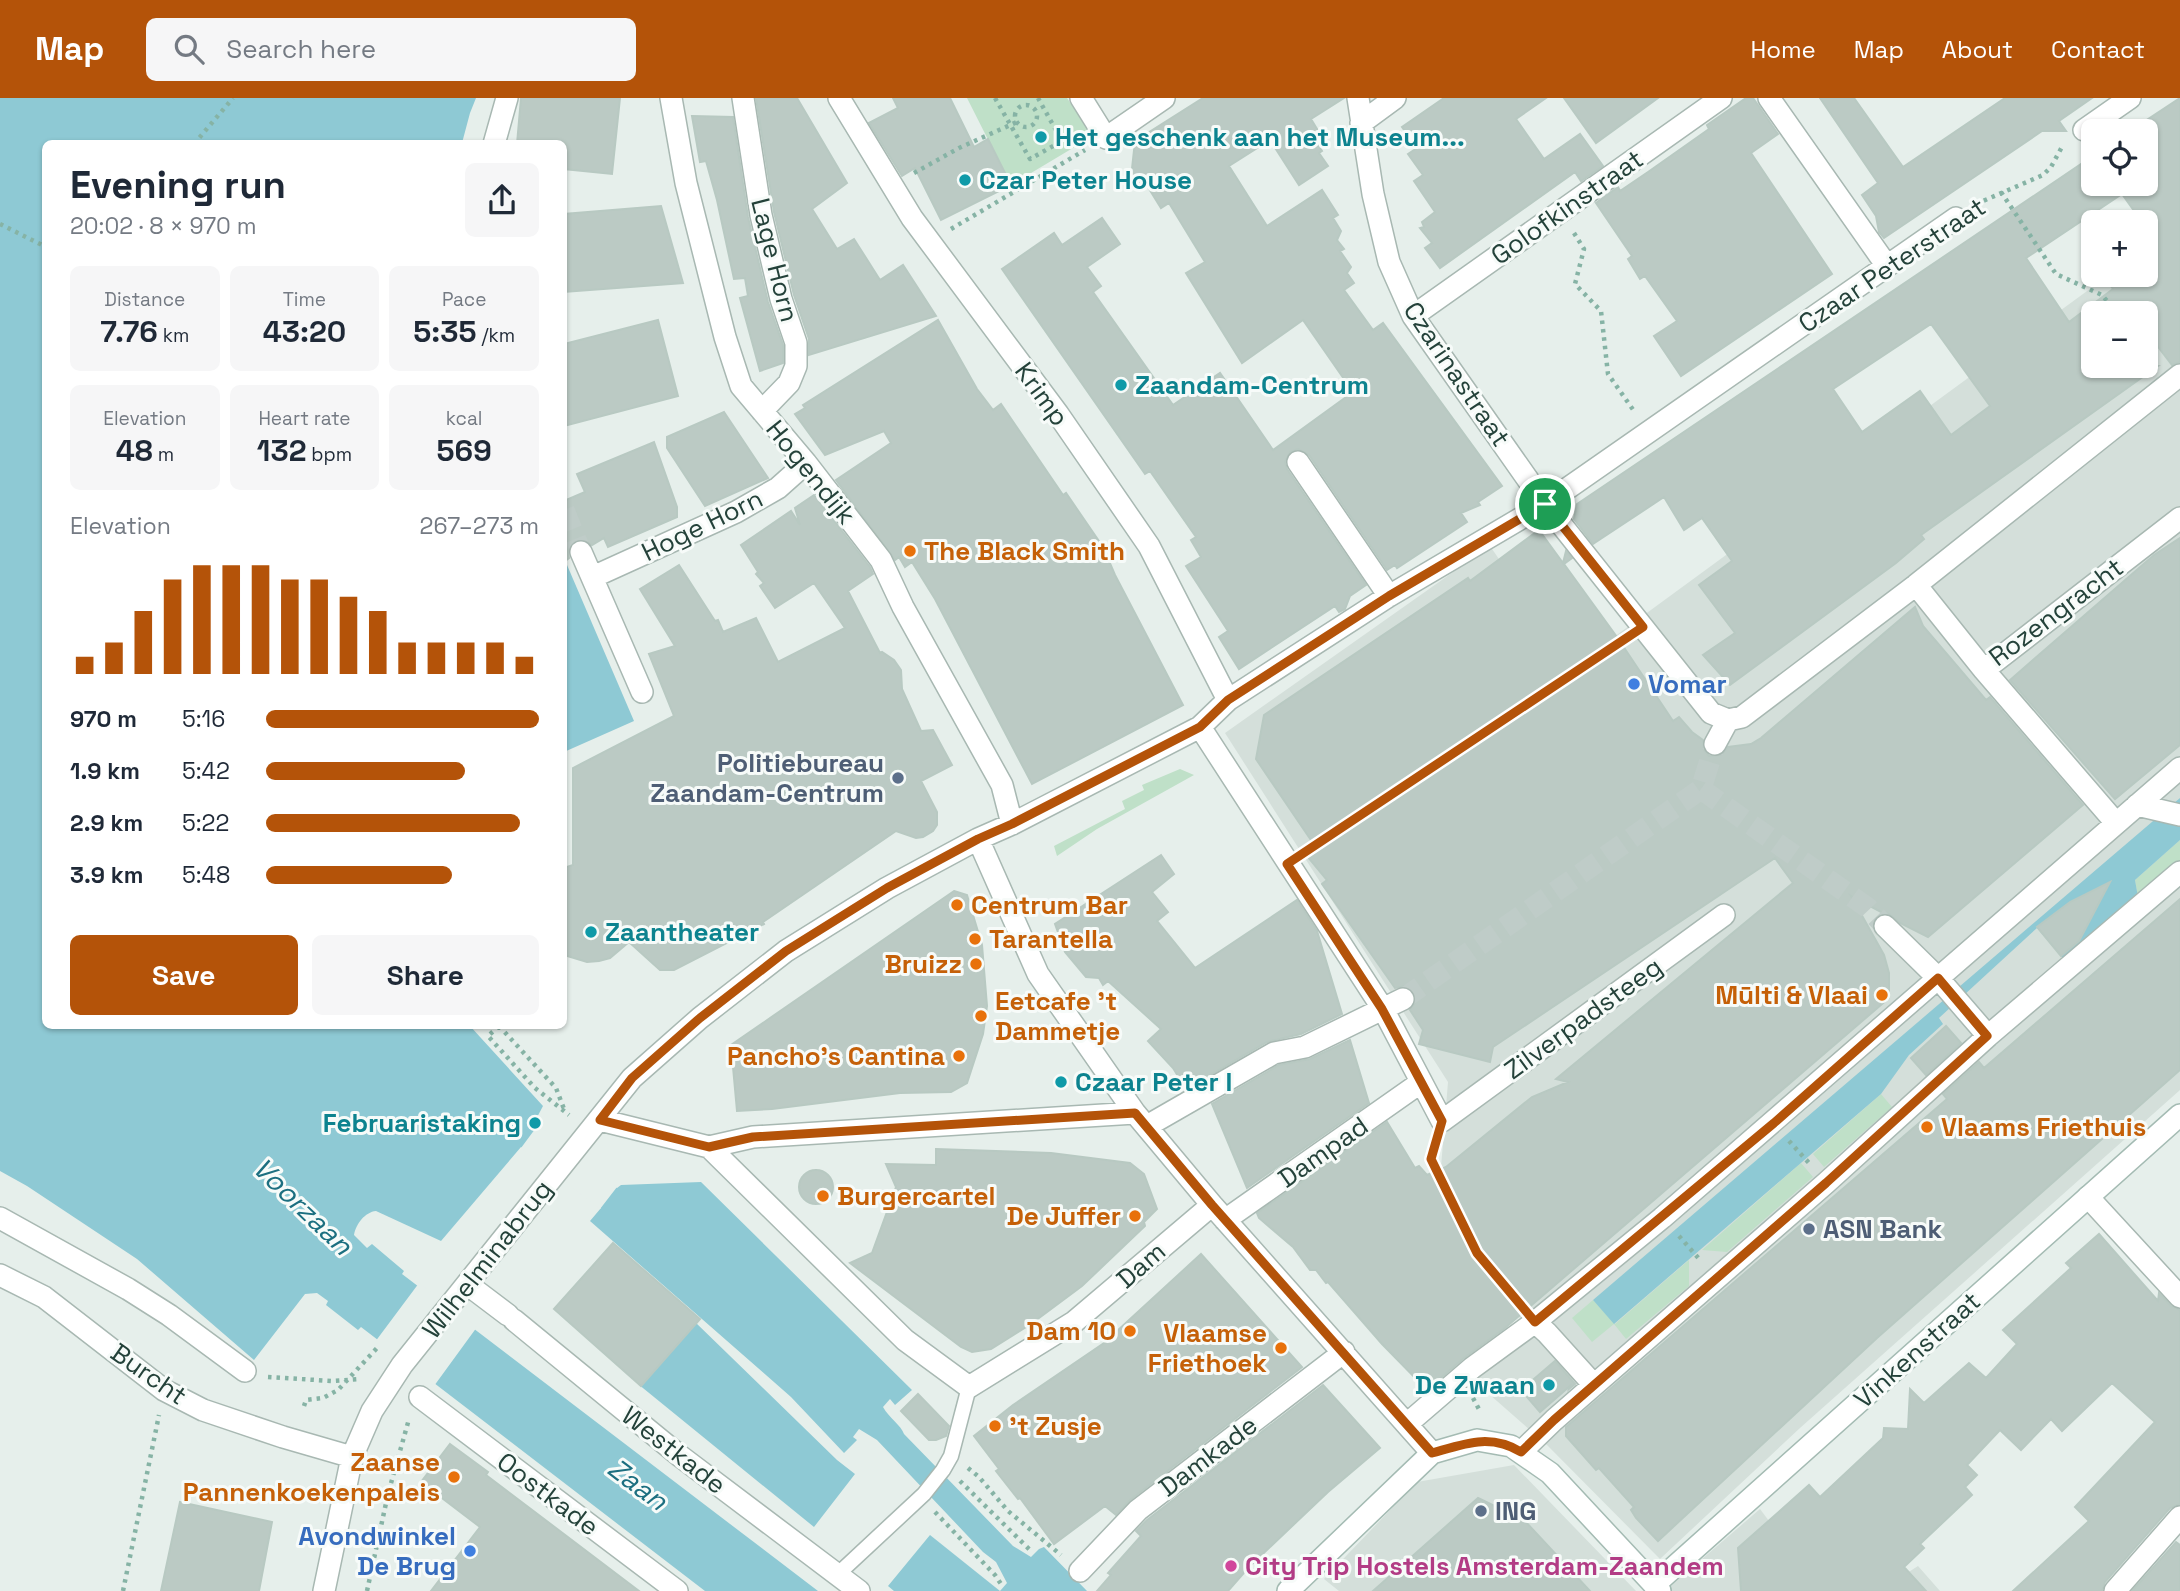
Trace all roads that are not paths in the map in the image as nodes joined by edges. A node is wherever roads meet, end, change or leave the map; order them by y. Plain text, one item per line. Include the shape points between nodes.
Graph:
1 (507, 98) edge
2 (671, 98) edge
3 (743, 98) edge
4 (839, 98) edge
5 (1082, 98) edge
6 (1164, 98) edge
7 (1359, 98) edge
8 (1395, 98) edge
9 (1721, 98) edge
10 (1769, 98) edge
11 (2130, 98) edge
12 (2100, 119) edge
13 (1361, 123) junction
14 (495, 140) edge
15 (1956, 218) road end
16 (1887, 267) junction
17 (1413, 316) junction
18 (2180, 375) edge
19 (762, 411) junction
20 (1298, 462) dead end
21 (806, 463) junction
22 (1545, 504) junction
23 (2180, 518) edge
24 (581, 552) tunnel mouth
25 (593, 577) junction
26 (1916, 585) junction
27 (1389, 596) junction
28 (1984, 670) junction
29 (642, 692) dead end
30 (1228, 700) junction
31 (1720, 717) junction
32 (1200, 727) junction
33 (1715, 744) tunnel mouth
34 (2180, 768) edge
35 (2137, 805) junction
36 (2172, 813) edge
37 (2116, 823) junction
38 (1012, 824) junction
39 (978, 839) junction
40 (2180, 872) edge
41 (1724, 915) dead end
42 (1885, 926) tunnel mouth
43 (1938, 978) junction
44 (1403, 999) tunnel mouth
45 (1382, 1009) junction
46 (1987, 1036) junction
47 (1420, 1083) junction
48 (2180, 1115) edge
49 (1141, 1119) junction
50 (593, 1127) junction
51 (709, 1147) junction
52 (2088, 1198) junction
53 (1218, 1212) junction
54 (0, 1218) edge
55 (0, 1275) edge
56 (467, 1284) junction
57 (2180, 1297) edge
58 (1541, 1327) junction
59 (1344, 1352) junction
60 (245, 1371) dead end
61 (1594, 1385) junction
62 (969, 1387) junction
63 (420, 1397) road end
64 (1407, 1424) junction
65 (1521, 1452) junction
66 (1432, 1453) junction
67 (352, 1457) junction
68 (2180, 1517) edge
69 (1080, 1571) road end
70 (837, 1575) junction
71 (1657, 1588) edge
72 (327, 1590) edge
73 (677, 1591) edge
74 (859, 1591) edge
75 (1288, 1591) edge
76 (2116, 1591) edge

1 - 14 street
2 - 19 street, Hogendijk via 686,183 725,337 741,386
3 - 19 street, Lage Horn via 761,215 780,299 796,343 796,366 789,383
4 - 30 street, Krimp via 929,242 1058,414 1149,546
5 - 6 street via 1107,138
7 - 13 street, Czarinastraat
8 - 13 street
9 - 17 street, Golofkinstraat
10 - 16 street
11 - 12 street
13 - 17 street, Czarinastraat via 1389,262
15 - 16 street, Czaar Peterstraat
16 - 22 street, Czaar Peterstraat
17 - 22 street, Czarinastraat
18 - 26 street
19 - 21 street, Hogendijk
20 - 27 street
21 - 25 street, Hoge Horn via 778,488 736,512
21 - 38 street, Hogendijk via 881,560 1002,785
22 - 27 street
22 - 31 street, Czarinastraat
23 - 28 street, Rozengracht
24 - 25 street
25 - 29 street
26 - 28 street, Rozengracht
26 - 31 street via 1742,717
27 - 30 street
28 - 37 street
30 - 32 street
31 - 33 street
32 - 38 street
32 - 45 street
34 - 35 street
35 - 36 street
35 - 37 street
37 - 43 street
38 - 39 street, Wilhelminabrug
39 - 49 street via 1038,974
39 - 50 street, Wilhelminabrug via 887,888 786,951 632,1078
40 - 46 street
41 - 47 street, Zilverpadsteeg via 1442,1121
42 - 43 street
43 - 46 street
43 - 58 street
44 - 45 street
45 - 47 street
45 - 49 street via 1305,1047 1274,1053
46 - 61 street
47 - 53 street, Dampad
48 - 52 street, Vinkenstraat
49 - 51 street via 753,1137
49 - 53 street
50 - 51 street
50 - 56 street, Wilhelminabrug
51 - 62 street via 905,1340
52 - 57 street
52 - 71 street, Vinkenstraat
53 - 59 street
53 - 62 street, Dam via 1074,1322
54 - 60 street via 128,1289
55 - 67 street, Burcht via 44,1297 164,1390 203,1410
56 - 67 street, Wilhelminabrug via 402,1365 372,1411
56 - 70 street, Westkade via 680,1456
58 - 61 street
58 - 64 street via 1472,1368
59 - 64 street
59 - 69 street, Damkade via 1138,1510
61 - 65 street
62 - 70 lane via 943,1470 924,1494
63 - 73 street, Oostkade
64 - 66 street
65 - 66 street via 1477,1440
65 - 71 street via 1550,1473
66 - 75 street
67 - 72 street, Wilhelminabrug
68 - 76 street
70 - 74 street, Westkade

